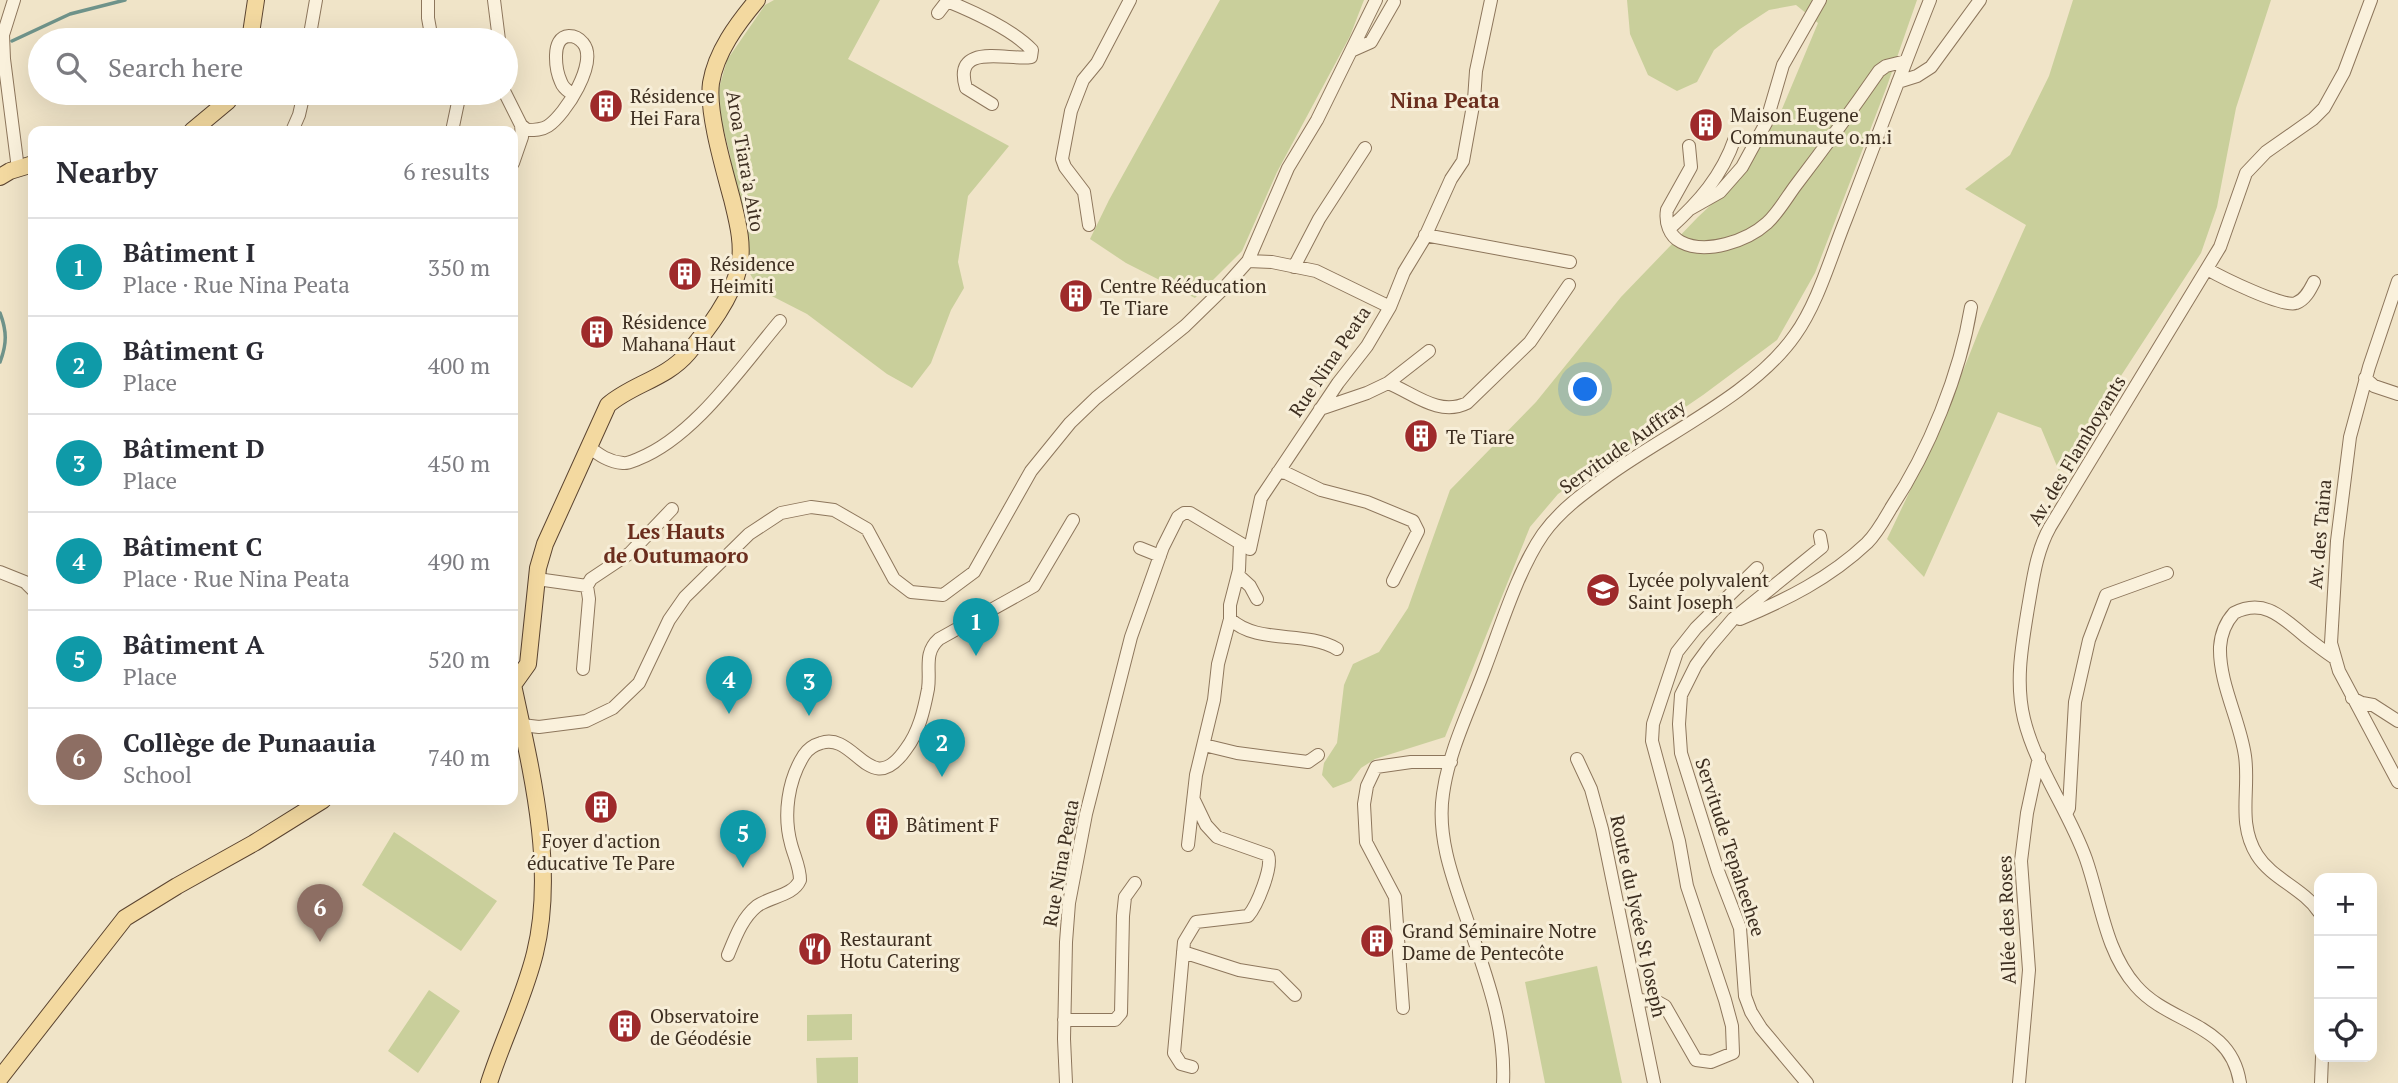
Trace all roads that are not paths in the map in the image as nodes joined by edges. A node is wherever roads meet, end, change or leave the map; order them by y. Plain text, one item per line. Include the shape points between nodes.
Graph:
1 (14, 0) edge
2 (256, 0) edge
3 (316, 0) edge
4 (428, 0) edge
5 (494, 0) edge
6 (757, 0) edge
7 (1130, 0) edge
8 (1376, 0) edge
9 (1491, 0) edge
10 (1820, 0) edge
11 (1930, 0) edge
12 (1980, 0) edge
13 (2371, 0) edge
14 (948, 1) edge
15 (1394, 2) edge
16 (938, 13) dead end
17 (252, 28) edge
18 (311, 28) edge
19 (430, 28) edge
20 (498, 28) edge
21 (1353, 50) junction
22 (1906, 61) junction
23 (1898, 82) junction
24 (572, 94) dead end
25 (992, 104) dead end
26 (223, 105) edge
27 (301, 105) edge
28 (457, 105) edge
29 (511, 105) edge
30 (521, 125) junction
31 (198, 126) edge
32 (294, 126) edge
33 (453, 126) edge
34 (1735, 138) dead end
35 (1689, 146) dead end
36 (1365, 148) dead end
37 (518, 149) edge
38 (26, 167) edge
39 (0, 177) edge
40 (1690, 209) junction
41 (1089, 225) dead end
42 (1669, 229) junction
43 (1425, 234) junction
44 (1248, 261) junction
45 (1570, 262) dead end
46 (1294, 267) junction
47 (2207, 269) junction
48 (2398, 281) edge
49 (2314, 282) dead end
50 (1569, 285) dead end
51 (1390, 307) junction
52 (1971, 307) dead end
53 (780, 321) dead end
54 (1429, 351) dead end
55 (2365, 378) junction
56 (1388, 383) junction
57 (2398, 394) edge
58 (1320, 409) junction
59 (589, 447) junction
60 (1278, 472) junction
61 (672, 509) dead end
62 (1073, 520) dead end
63 (1820, 536) dead end
64 (1240, 544) junction
65 (1140, 548) dead end
66 (1160, 556) junction
67 (1757, 568) dead end
68 (0, 572) edge
69 (2167, 573) dead end
70 (1238, 575) junction
71 (537, 579) junction
72 (1393, 580) dead end
73 (28, 585) edge
74 (587, 586) junction
75 (1257, 600) dead end
76 (1230, 619) junction
77 (1730, 623) junction
78 (1337, 649) dead end
79 (2333, 657) junction
80 (583, 669) dead end
81 (518, 678) edge
82 (2352, 697) junction
83 (518, 707) edge
84 (2398, 721) edge
85 (522, 725) junction
86 (1204, 745) junction
87 (1318, 755) dead end
88 (2039, 757) junction
89 (1577, 759) dead end
90 (1451, 762) junction
91 (2398, 782) edge
92 (1194, 800) junction
93 (316, 805) edge
94 (2067, 812) junction
95 (1188, 845) dead end
96 (1135, 883) dead end
97 (2314, 906) edge
98 (1183, 952) junction
99 (728, 955) dead end
100 (1295, 995) dead end
101 (1638, 1000) junction
102 (1403, 1008) dead end
103 (1064, 1020) junction
104 (2322, 1062) edge
105 (1192, 1067) dead end
106 (0, 1078) edge
107 (489, 1083) edge
108 (1066, 1083) edge
109 (1503, 1083) edge
110 (1654, 1083) edge
111 (1807, 1083) edge
112 (2019, 1083) edge
113 (2240, 1083) edge
114 (2321, 1083) edge

1 - 38 street via 3,35 4,60 13,144
2 - 17 main road
3 - 18 street
4 - 19 street
5 - 20 street
6 - 59 main road, Aroa Tiara'a Aito via 729,38 711,85 714,122 740,237 739,267 731,289 686,356 608,405
7 - 41 street via 1080,85 1070,111 1062,159 1084,192
8 - 21 street
9 - 43 street via 1463,161
10 - 40 street via 1783,65 1766,123 1742,167 1720,192
11 - 22 street, Servitude Auffray
12 - 23 street via 1931,67
13 - 47 street, Av. des Flamboyants via 2344,72 2324,108 2246,173 2228,229
14 - 16 street
14 - 25 street via 1022,40 1032,50 1031,57 986,54 967,65 966,88
15 - 21 street via 1371,42
21 - 44 street via 1288,168
22 - 23 street, Servitude Auffray
22 - 42 street via 1879,71 1767,223 1746,237 1700,247 1679,241
23 - 90 street, Servitude Auffray via 1797,333 1754,378 1610,474 1562,511 1541,537 1516,588
24 - 30 street via 547,127 527,130
26 - 31 main road
27 - 32 street
28 - 33 street
29 - 30 street
30 - 37 street
34 - 40 street via 1727,163
35 - 42 street via 1691,167 1667,210
36 - 46 street
38 - 39 main road
40 - 42 street
43 - 45 street
43 - 51 street
44 - 46 street, Rue Nina Peata
44 - 85 street via 1185,326 1070,423 1031,471 974,572 943,595 911,592 894,579 867,529 834,510 811,507 781,513 749,534 685,597 639,683 613,708 586,721
46 - 51 street, Rue Nina Peata via 1316,271
47 - 49 street via 2285,304 2306,297
47 - 88 street, Av. des Flamboyants via 2062,505 2039,552 2020,671 2024,719
48 - 55 street, Av. des Taina
50 - 56 street via 1530,342 1455,409 1442,408
51 - 58 street, Rue Nina Peata
52 - 77 street via 1966,340 1929,439 1911,478 1873,537 1800,592
53 - 59 street via 705,409 653,453 625,464 606,459
54 - 56 street
55 - 57 street
55 - 79 street, Av. des Taina via 2343,486 2333,595
56 - 58 street
58 - 60 street, Rue Nina Peata
59 - 71 main road, Aroa Tiara'a Aito via 545,544
60 - 64 street, Rue Nina Peata via 1261,498 1250,549
60 - 72 street via 1413,521 1418,531
61 - 74 street via 630,553
62 - 99 street via 1034,586 932,646 922,718 894,764 878,769 835,741 812,746 804,755 788,807 788,833 800,880 793,890 751,911
63 - 77 street, Servitude Tepaheehee via 1822,547
64 - 66 street, Rue Nina Peata via 1184,513
64 - 70 street
65 - 66 street
66 - 103 street, Rue Nina Peata via 1131,637 1086,814 1069,902
67 - 101 street via 1677,652 1653,724 1652,741 1687,886 1732,1026 1733,1053 1711,1062 1696,1060 1665,1006
68 - 73 street
69 - 94 street via 2106,595 2089,640 2075,702
70 - 75 street
70 - 76 street
71 - 74 street
71 - 81 main road, Aroa Tiara'a Aito via 528,664
74 - 80 street
76 - 78 street via 1247,630
76 - 86 street
77 - 111 street, Servitude Tepaheehee via 1696,665 1681,695 1681,753 1740,928 1744,988 1751,1012
79 - 82 street, Av. des Taina
79 - 97 street via 2267,608 2234,613 2222,633 2221,662 2246,759 2244,812 2251,843 2267,868
82 - 84 street
82 - 91 street, Av. des Taina
83 - 85 main road
85 - 107 main road via 543,862 543,914 521,1000
86 - 87 street via 1308,762
86 - 92 street
88 - 94 street, Av. des Flamboyants
88 - 112 street, Allée des Roses via 2021,861 2029,970
89 - 101 street, Route du lycée St Joseph via 1602,829
90 - 102 street via 1376,767 1367,786 1366,842 1395,897
90 - 109 street, Servitude Auffray via 1441,824 1447,858 1501,1029
92 - 95 street
92 - 98 street via 1217,837 1268,856 1270,864 1248,916 1196,922
93 - 106 main road via 125,918
94 - 113 street, Av. des Flamboyants via 2122,969 2155,1003 2217,1039 2233,1060
96 - 103 street via 1125,897 1123,916 1122,1013 1115,1020
98 - 100 street via 1276,976
98 - 105 street via 1174,1053 1181,1064
101 - 110 street, Route du lycée St Joseph
103 - 108 street, Rue Nina Peata
104 - 114 street

